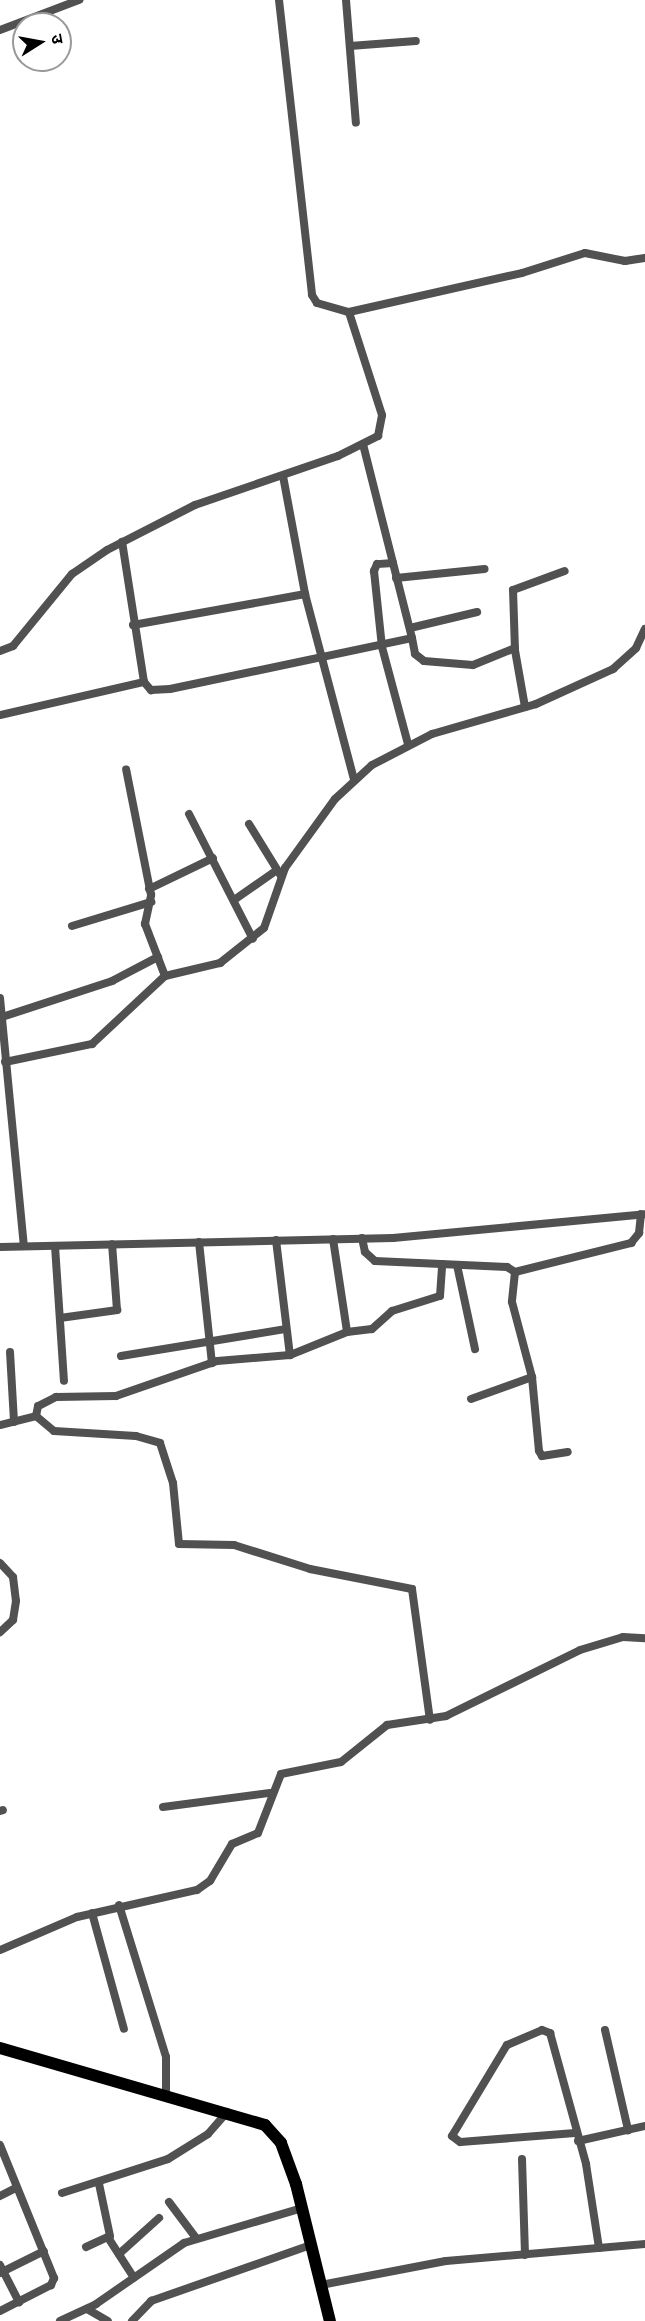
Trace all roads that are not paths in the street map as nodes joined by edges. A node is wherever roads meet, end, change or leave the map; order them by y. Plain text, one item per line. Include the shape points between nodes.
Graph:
1 (79, 0) edge
2 (279, 0) edge
3 (346, 0) edge
4 (0, 30) edge
5 (416, 41) dead end
6 (350, 46) junction
7 (356, 123) dead end
8 (645, 258) edge
9 (349, 312) junction
10 (363, 445) junction
11 (283, 476) junction
12 (122, 542) junction
13 (393, 563) junction
14 (484, 569) dead end
15 (565, 571) dead end
16 (396, 578) junction
17 (305, 594) junction
18 (477, 612) dead end
19 (133, 625) junction
20 (410, 628) junction
21 (645, 629) edge
22 (412, 638) junction
23 (382, 647) junction
24 (515, 648) junction
25 (0, 651) edge
26 (321, 661) junction
27 (144, 682) junction
28 (525, 707) junction
29 (0, 715) edge
30 (408, 744) junction
31 (126, 770) dead end
32 (354, 779) junction
33 (189, 814) dead end
34 (249, 824) dead end
35 (213, 858) junction
36 (279, 873) junction
37 (150, 889) junction
38 (234, 900) junction
39 (151, 902) junction
40 (72, 926) dead end
41 (254, 939) junction
42 (158, 957) junction
43 (165, 976) junction
44 (0, 998) edge
45 (2, 1017) junction
46 (2, 1051) edge
47 (5, 1066) junction
48 (643, 1214) edge
49 (362, 1238) junction
50 (333, 1239) junction
51 (276, 1240) junction
52 (199, 1242) junction
53 (112, 1244) junction
54 (24, 1246) junction
55 (55, 1246) junction
56 (0, 1247) edge
57 (442, 1264) junction
58 (457, 1265) junction
59 (515, 1272) junction
60 (60, 1318) junction
61 (285, 1329) junction
62 (347, 1332) junction
63 (209, 1339) junction
64 (475, 1349) dead end
65 (10, 1352) dead end
66 (290, 1355) junction
67 (121, 1356) dead end
68 (212, 1362) junction
69 (532, 1377) junction
70 (64, 1381) dead end
71 (471, 1399) dead end
72 (36, 1416) junction
73 (14, 1422) junction
74 (0, 1425) edge
75 (568, 1452) dead end
76 (0, 1563) edge
77 (0, 1632) edge
78 (645, 1638) edge
79 (430, 1720) junction
80 (270, 1793) junction
81 (163, 1807) dead end
82 (118, 1905) junction
83 (92, 1913) junction
84 (0, 1950) edge
85 (124, 2029) dead end
86 (605, 2030) dead end
87 (0, 2048) edge
88 (166, 2094) junction
89 (228, 2111) junction
90 (645, 2126) edge
91 (628, 2130) junction
92 (575, 2133) junction
93 (578, 2141) junction
94 (0, 2145) edge
95 (2, 2156) edge
96 (522, 2159) dead end
97 (99, 2184) junction
98 (16, 2188) junction
99 (62, 2193) dead end
100 (0, 2196) edge
101 (169, 2202) dead end
102 (302, 2208) junction
103 (159, 2218) dead end
104 (196, 2238) junction
105 (109, 2239) junction
106 (645, 2244) edge
107 (311, 2245) junction
108 (86, 2247) dead end
109 (599, 2248) junction
110 (44, 2251) junction
111 (119, 2254) junction
112 (525, 2255) junction
113 (1, 2270) edge
114 (134, 2278) junction
115 (321, 2285) junction
116 (19, 2302) junction
117 (87, 2309) junction
118 (0, 2311) edge
119 (60, 2321) edge
120 (108, 2321) edge
121 (132, 2321) edge
122 (330, 2321) edge

1 - 4 street
2 - 9 street via 312,295 317,303
3 - 6 street
5 - 6 street
6 - 7 street
8 - 9 street via 625,261 585,253
9 - 10 street via 382,415 378,436
10 - 11 street
10 - 13 street
11 - 12 street via 195,505
11 - 17 street
12 - 19 street
12 - 25 street via 72,574 12,646
13 - 16 street
13 - 23 street via 377,564 374,571
14 - 16 street
15 - 24 street via 514,587
16 - 20 street
17 - 19 street
17 - 26 street
18 - 20 street
19 - 27 street
20 - 22 street
21 - 28 street via 636,648 613,669
22 - 23 street
22 - 24 street via 420,660 469,665
23 - 26 street
23 - 30 street
24 - 28 street
26 - 27 street via 170,689 151,690
26 - 32 street
27 - 29 street
28 - 30 street
30 - 32 street
31 - 37 street
32 - 36 street
33 - 35 street
34 - 36 street
35 - 37 street
35 - 38 street
36 - 38 street
36 - 41 street via 274,910
37 - 39 street
38 - 41 street
39 - 40 street
39 - 42 street via 146,924
41 - 43 street via 210,967
42 - 43 street
42 - 45 street via 111,981
43 - 47 street via 92,1044
44 - 45 street
45 - 46 street
46 - 47 street
47 - 54 street
48 - 49 street
48 - 59 street via 639,1233 631,1243
49 - 50 street
49 - 57 street via 375,1261
50 - 51 street
50 - 62 street
51 - 52 street
51 - 61 street
52 - 53 street
52 - 63 street
53 - 55 street
53 - 60 street via 117,1310
54 - 55 street
54 - 56 street
55 - 60 street
57 - 58 street
57 - 62 street via 440,1296 392,1311 372,1329
58 - 59 street
58 - 64 street
59 - 69 street via 512,1302
60 - 70 street
61 - 63 street
61 - 66 street
62 - 66 street
63 - 67 street
63 - 68 street
65 - 73 street
66 - 68 street
68 - 72 street via 116,1396 56,1396 38,1406
69 - 71 street
69 - 75 street via 541,1454
72 - 73 street
72 - 79 street via 54,1431 136,1436 160,1443 173,1483 173,1530 179,1544 234,1545 310,1569 412,1589
73 - 74 street
76 - 77 street via 13,1577 16,1601 13,1620
78 - 79 street via 623,1637 580,1650
79 - 80 street via 387,1725 341,1762 281,1774
80 - 81 street
80 - 82 street via 258,1833 232,1844 210,1881 182,1894
82 - 83 street
82 - 88 street via 166,2057
83 - 84 street
83 - 85 street
86 - 91 street
87 - 88 main road
88 - 89 main road
89 - 97 street via 208,2134 168,2159
89 - 102 main road via 265,2125 281,2143
90 - 91 street
91 - 93 street
92 - 92 street via 556,2042 542,2030 507,2045 452,2136 460,2142
92 - 93 street
93 - 109 street
94 - 95 street
95 - 98 street
96 - 112 street
97 - 99 street
97 - 105 street
98 - 100 street
98 - 110 street
101 - 104 street
102 - 104 street
102 - 107 main road
103 - 111 street
104 - 114 street
105 - 108 street
105 - 111 street
106 - 109 street
107 - 115 main road
107 - 121 street via 151,2301
109 - 112 street
110 - 113 street
110 - 116 street via 54,2281
111 - 114 street
112 - 115 street via 446,2261
113 - 116 street
114 - 117 street
115 - 122 main road
116 - 118 street
117 - 119 street
117 - 120 street

